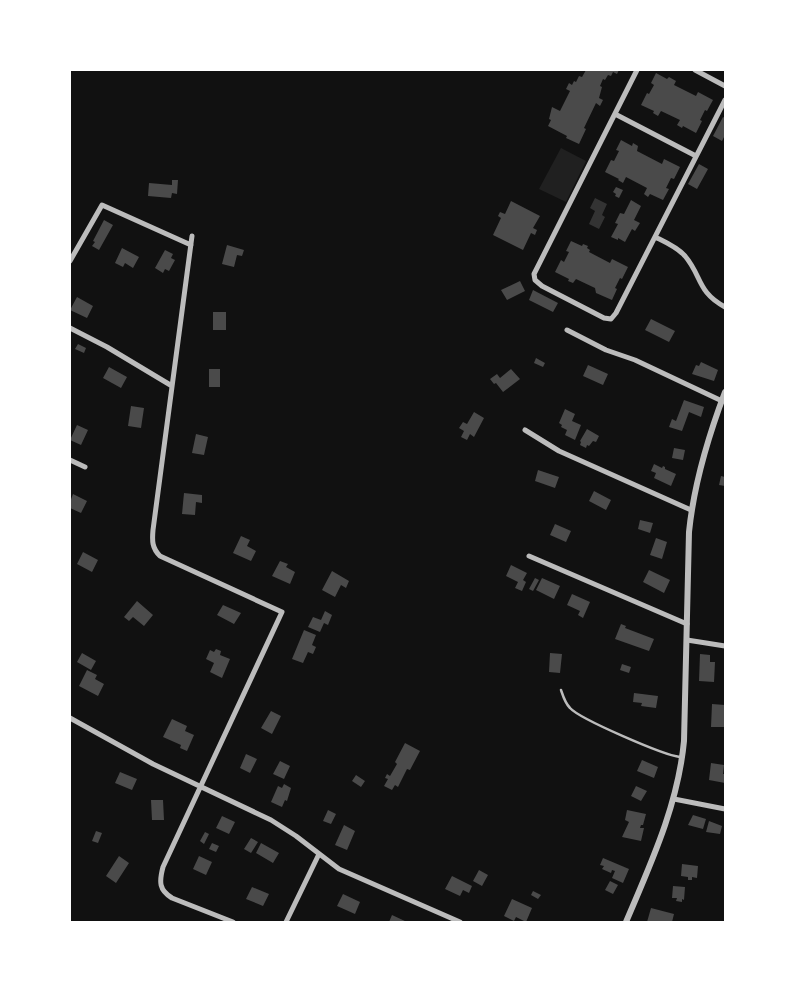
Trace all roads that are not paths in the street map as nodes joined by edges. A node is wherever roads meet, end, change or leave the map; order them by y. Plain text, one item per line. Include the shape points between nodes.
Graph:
1 (637, 70) edge
2 (695, 70) edge
3 (725, 86) edge
4 (725, 100) edge
5 (615, 114) junction
6 (696, 156) junction
7 (192, 236) dead end
8 (655, 237) junction
9 (191, 245) junction
10 (70, 261) edge
11 (725, 306) edge
12 (70, 328) edge
13 (567, 330) dead end
14 (172, 386) junction
15 (725, 392) edge
16 (722, 401) junction
17 (526, 430) dead end
18 (70, 460) edge
19 (85, 466) dead end
20 (692, 510) junction
21 (529, 556) dead end
22 (687, 624) junction
23 (687, 640) junction
24 (725, 646) edge
25 (561, 690) dead end
26 (70, 718) edge
27 (682, 757) junction
28 (200, 787) junction
29 (674, 799) junction
30 (725, 809) edge
31 (319, 854) junction
32 (233, 922) edge
33 (286, 922) edge
34 (460, 922) edge
35 (626, 922) edge

1 - 5 street
2 - 3 street
4 - 6 street
5 - 6 street
5 - 8 street via 536,269 535,280 611,319
6 - 8 street
7 - 9 street
8 - 11 street via 685,255 704,290
9 - 10 street via 102,205
9 - 14 street
12 - 14 street
13 - 16 street
14 - 28 street via 152,530 153,545 160,556 282,612
15 - 16 street
16 - 20 street via 699,472
17 - 20 street via 559,451
18 - 19 street
20 - 22 street
21 - 22 street
22 - 23 street
23 - 24 street
23 - 27 street
25 - 27 lane via 570,708 584,717 658,751
26 - 28 street
27 - 29 street
28 - 31 street via 271,820
28 - 32 street via 163,867 161,885 172,898
29 - 30 street
29 - 35 street
31 - 33 street
31 - 34 street via 339,869

